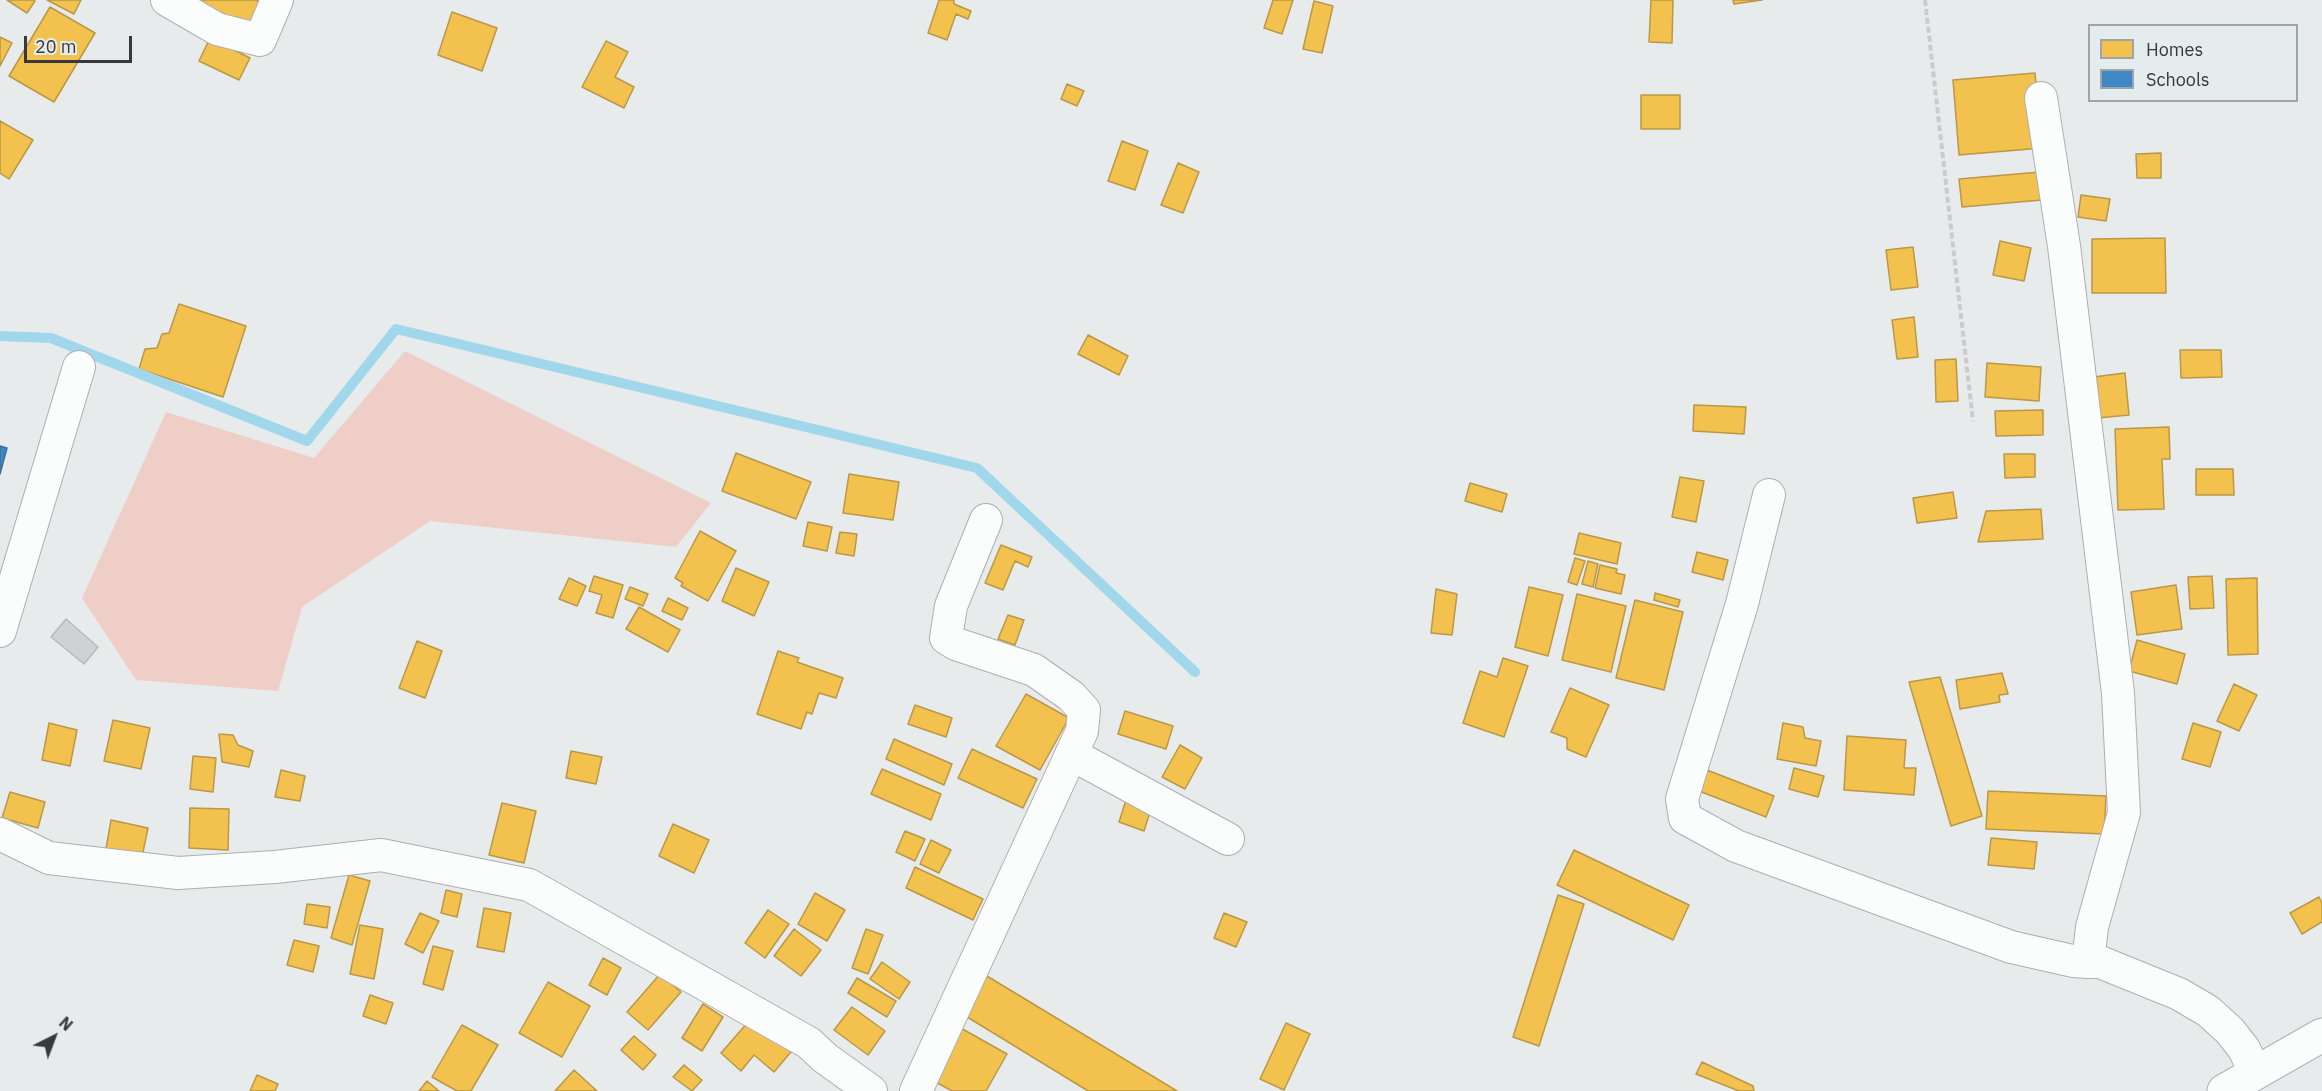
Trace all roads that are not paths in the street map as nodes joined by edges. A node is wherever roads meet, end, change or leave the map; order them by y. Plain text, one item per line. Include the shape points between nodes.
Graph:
1 (167, 0) edge
2 (277, 0) edge
3 (2041, 98) dead end
4 (79, 367) dead end
5 (1769, 495) dead end
6 (986, 520) dead end
7 (0, 631) edge
8 (1071, 754) junction
9 (0, 834) edge
10 (1228, 839) dead end
11 (2094, 962) junction
12 (2322, 1035) edge
13 (2255, 1072) junction
14 (871, 1091) edge
15 (916, 1091) edge
16 (2223, 1091) edge

1 - 2 street via 217,29 260,40
3 - 11 street via 2064,246 2119,704 2124,813 2092,927
4 - 7 street
5 - 11 street via 1742,604 1682,799 1685,818 1736,846 2012,947
6 - 8 street via 951,606 946,638 1034,670 1071,696 1084,711 1082,731
8 - 10 street
8 - 15 street
9 - 14 street via 49,858 178,873 381,855 530,885 809,1043
11 - 13 street via 2179,994 2208,1011 2244,1049
12 - 13 main road
13 - 16 main road

